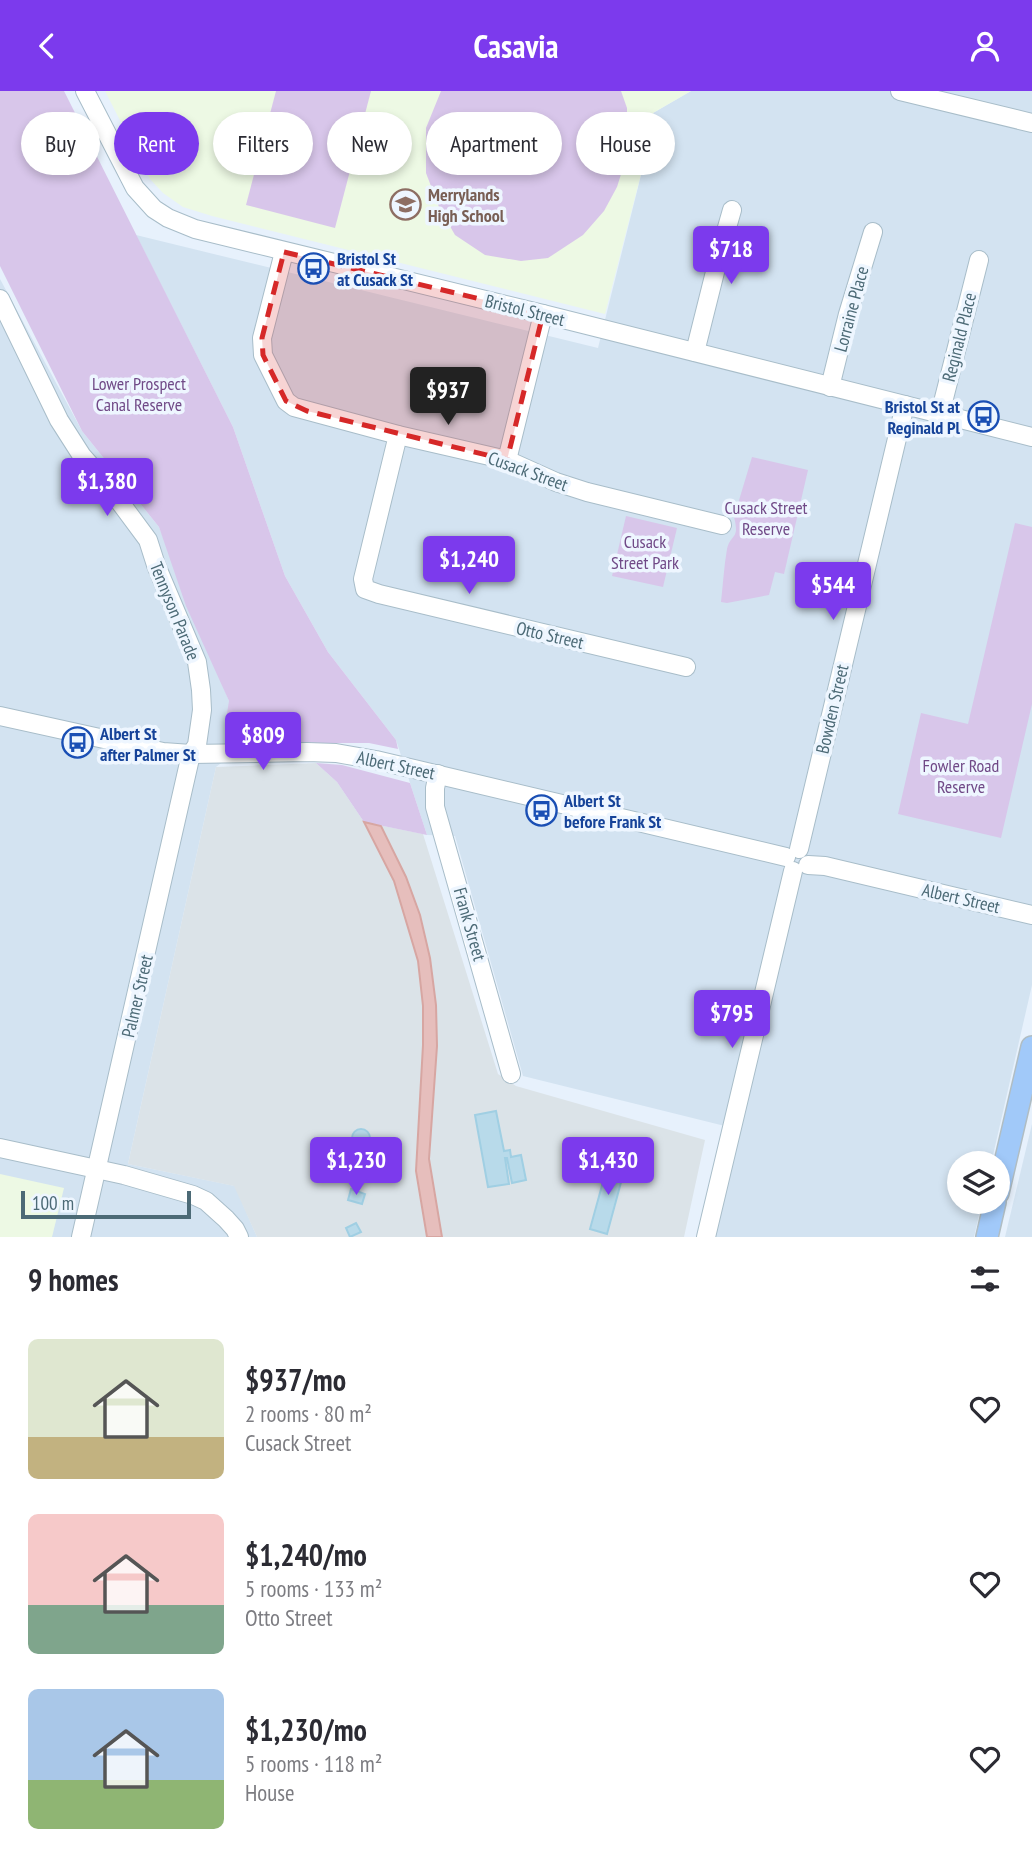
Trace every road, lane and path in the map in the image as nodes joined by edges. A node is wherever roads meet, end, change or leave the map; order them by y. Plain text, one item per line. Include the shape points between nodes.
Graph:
1 (85, 91) edge
2 (900, 91) edge
3 (1032, 123) edge
4 (732, 210) dead end
5 (873, 232) dead end
6 (284, 252) junction
7 (979, 260) dead end
8 (0, 299) edge
9 (543, 314) junction
10 (695, 352) junction
11 (830, 387) junction
12 (905, 405) junction
13 (940, 414) junction
14 (398, 435) junction
15 (1032, 437) edge
16 (507, 460) junction
17 (722, 525) dead end
18 (686, 667) dead end
19 (0, 716) edge
20 (191, 754) junction
21 (438, 774) junction
22 (797, 861) junction
23 (1032, 915) edge
24 (1032, 1047) edge
25 (511, 1074) dead end
26 (1027, 1090) edge
27 (0, 1148) edge
28 (1010, 1151) edge
29 (97, 1169) junction
30 (992, 1214) edge
31 (81, 1237) edge
32 (239, 1237) edge
33 (706, 1237) edge
34 (987, 1237) edge

1 - 6 street, Bristol Street via 135,188 154,209 195,229
2 - 3 street
4 - 10 street
5 - 11 street, Lorraine Place
6 - 9 street, Bristol Street
6 - 14 street, Cusack Street via 262,338 263,355 286,401
7 - 13 street, Reginald Place
8 - 20 street, Tennyson Parade via 59,420 148,540 197,662 202,710 197,745
9 - 10 street, Bristol Street
9 - 16 street
10 - 11 street, Bristol Street
11 - 12 street, Bristol Street
12 - 13 street, Bristol Street
12 - 22 street, Bowden Street
13 - 15 street, Bristol Street
14 - 16 street, Cusack Street
14 - 18 street, Otto Street via 363,579 365,589
16 - 17 street, Cusack Street via 587,492
19 - 20 street, Albert Street via 163,752
20 - 21 street, Albert Street via 336,753
20 - 29 street, Palmer Street
21 - 22 street, Albert Street
21 - 25 street, Frank Street via 435,807
22 - 23 street, Albert Street
22 - 33 street, Bowden Street
24 - 26 main road
26 - 28 main road
27 - 29 street
29 - 31 street, Palmer Street
29 - 32 street via 206,1201
30 - 34 main road

